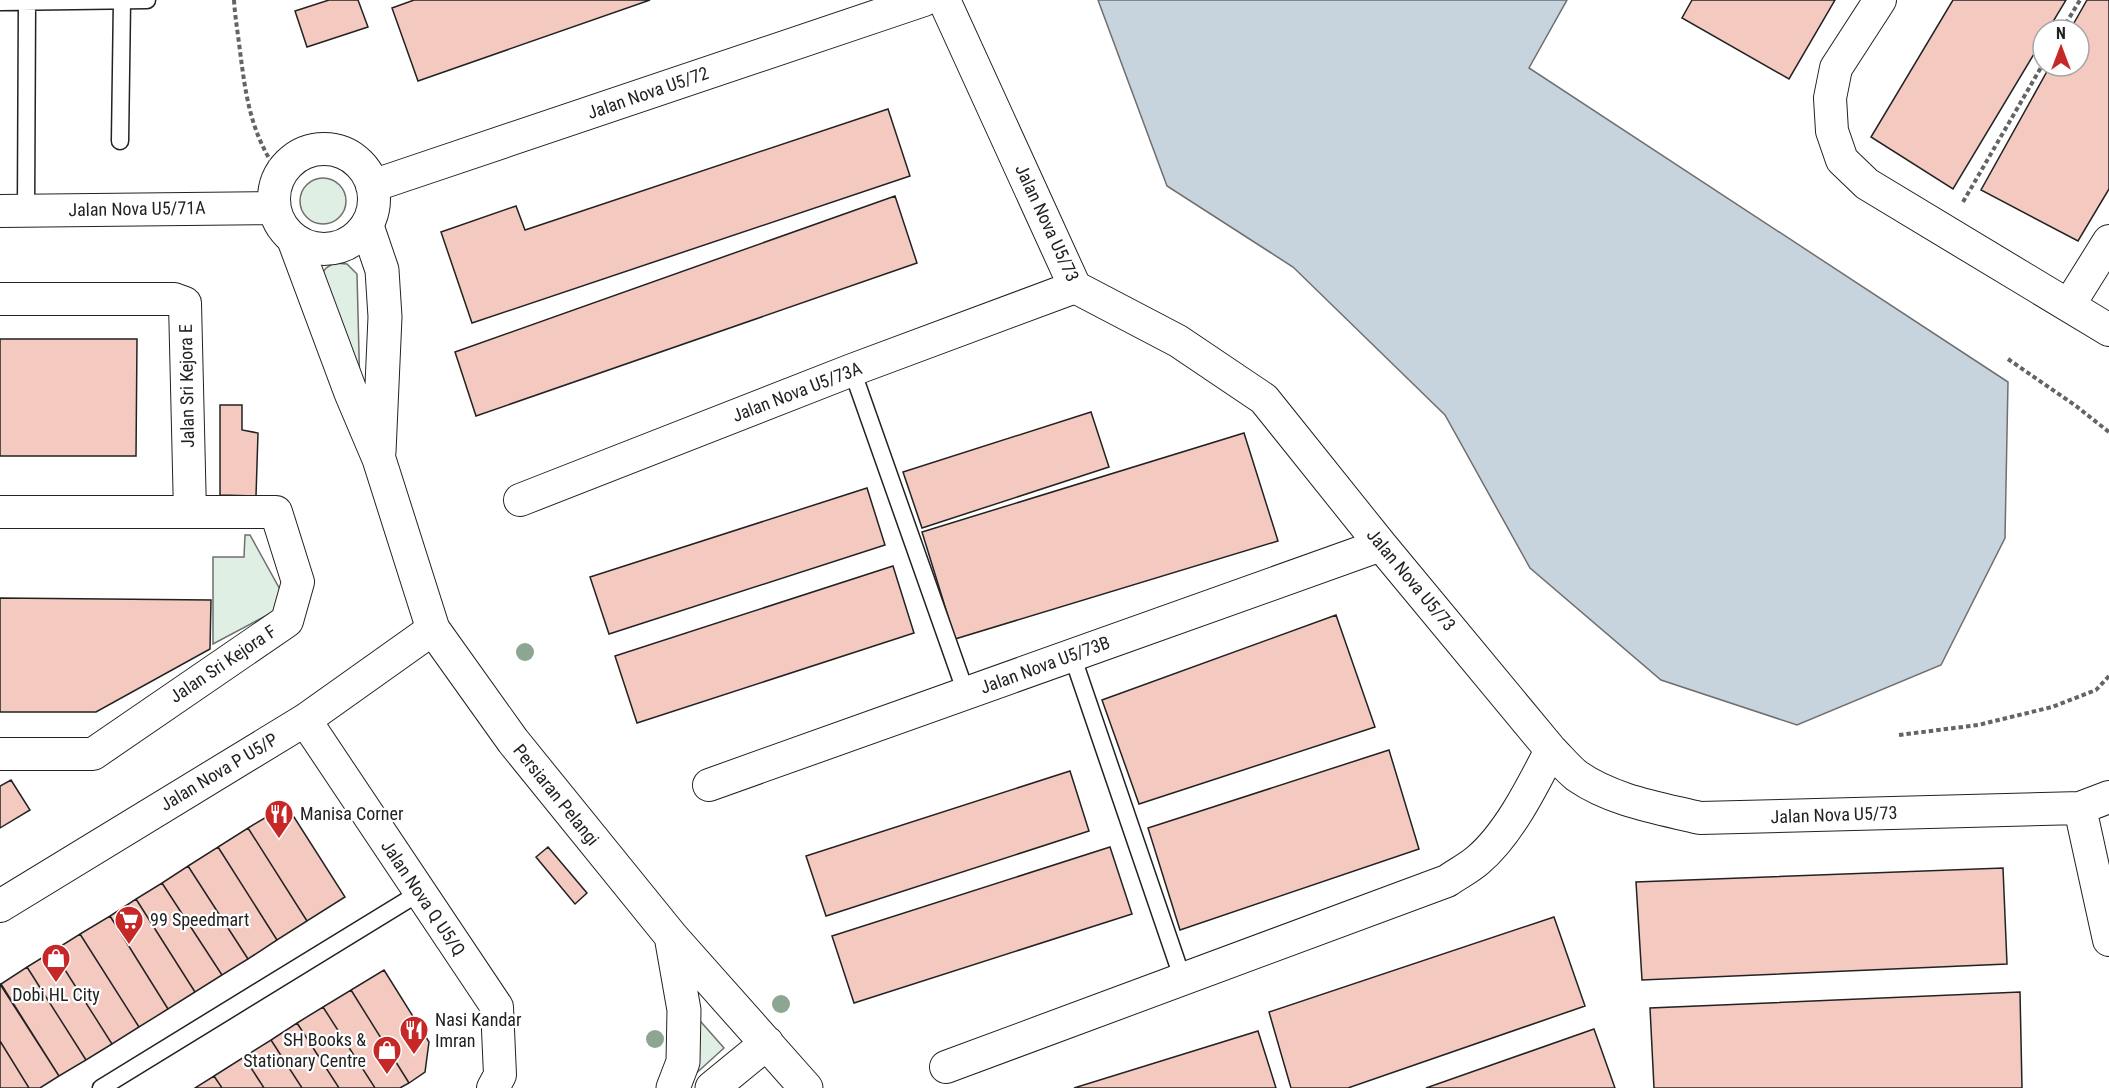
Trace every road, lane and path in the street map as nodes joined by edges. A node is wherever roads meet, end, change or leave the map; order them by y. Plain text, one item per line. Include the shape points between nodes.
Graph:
1 (147, 0) edge
2 (234, 0) edge
3 (924, 0) edge
4 (944, 0) edge
5 (1880, 0) edge
6 (2080, 0) edge
7 (122, 1) edge
8 (0, 2) edge
9 (27, 2) junction
10 (2069, 18) edge
11 (2035, 78) edge
12 (120, 141) dead end
13 (280, 175) junction
14 (372, 186) junction
15 (274, 208) junction
16 (13, 210) edge
17 (366, 226) junction
18 (1947, 231) junction
19 (294, 240) junction
20 (2109, 241) edge
21 (1075, 287) junction
22 (0, 299) edge
23 (2069, 304) junction
24 (2109, 330) edge
25 (2008, 359) dead end
26 (852, 370) junction
27 (2109, 432) edge
28 (379, 459) junction
29 (520, 500) dead end
30 (0, 512) edge
31 (190, 512) junction
32 (1381, 545) junction
33 (433, 629) junction
34 (1072, 655) junction
35 (2109, 676) edge
36 (966, 693) junction
37 (305, 720) junction
38 (1899, 735) dead end
39 (1551, 750) junction
40 (0, 754) edge
41 (709, 785) dead end
42 (2109, 797) edge
43 (2080, 808) junction
44 (419, 893) junction
45 (0, 906) edge
46 (671, 936) junction
47 (2109, 940) edge
48 (1183, 980) junction
49 (767, 1043) junction
50 (946, 1067) dead end
51 (101, 1088) edge
52 (493, 1088) edge
53 (673, 1088) edge
54 (712, 1088) edge
55 (806, 1088) edge

1 - 7 lane
2 - 13 path via 246,100 255,130
3 - 14 street, Jalan Nova U5/72
4 - 21 street, Jalan Nova U5/73
5 - 18 street via 1836,68 1830,98 1832,131 1842,160 1867,184
6 - 10 path
7 - 9 lane
7 - 12 lane
8 - 9 lane
9 - 16 lane
11 - 18 path
13 - 14 street via 304,153 338,152 365,170
13 - 15 street via 274,191
14 - 17 street via 372,213
15 - 16 street, Jalan Nova U5/71A
15 - 19 street via 284,231
17 - 19 street via 341,246 309,247
17 - 28 street via 382,270 386,317
18 - 23 street
19 - 28 street, Persiaran Pelangi
20 - 23 street
21 - 26 street, Jalan Nova U5/73A
21 - 32 street, Jalan Nova U5/73 via 1178,341 1264,399
22 - 31 street, Jalan Sri Kejora E via 174,299 185,303
23 - 24 street
25 - 27 path
26 - 29 street, Jalan Nova U5/73A
26 - 36 lane
28 - 33 street, Persiaran Pelangi
30 - 31 street, Jalan Sri Kejora F
31 - 40 street, Jalan Sri Kejora F via 276,512 298,582 287,621 93,754
32 - 34 street, Jalan Nova U5/73B
32 - 39 street, Jalan Nova U5/73
33 - 37 street, Jalan Nova P U5/P
33 - 46 street, Persiaran Pelangi via 513,741
34 - 36 street, Jalan Nova U5/73B
34 - 48 lane
35 - 38 path via 2096,690 2052,707 1978,725
36 - 41 street, Jalan Nova U5/73B
37 - 44 street, Jalan Nova Q U5/Q
37 - 45 street, Jalan Nova P U5/P
39 - 43 street, Jalan Nova U5/73 via 1576,776 1609,793 1700,818
39 - 48 street via 1506,828 1480,859 1447,881
42 - 43 street, Jalan Nova U5/73
43 - 47 street
44 - 51 lane
44 - 52 street, Jalan Nova Q U5/Q via 497,1007 500,1075
46 - 49 street, Persiaran Pelangi
46 - 53 street via 684,1010 682,1062
48 - 50 street
49 - 54 street
49 - 55 street, Persiaran Pelangi

